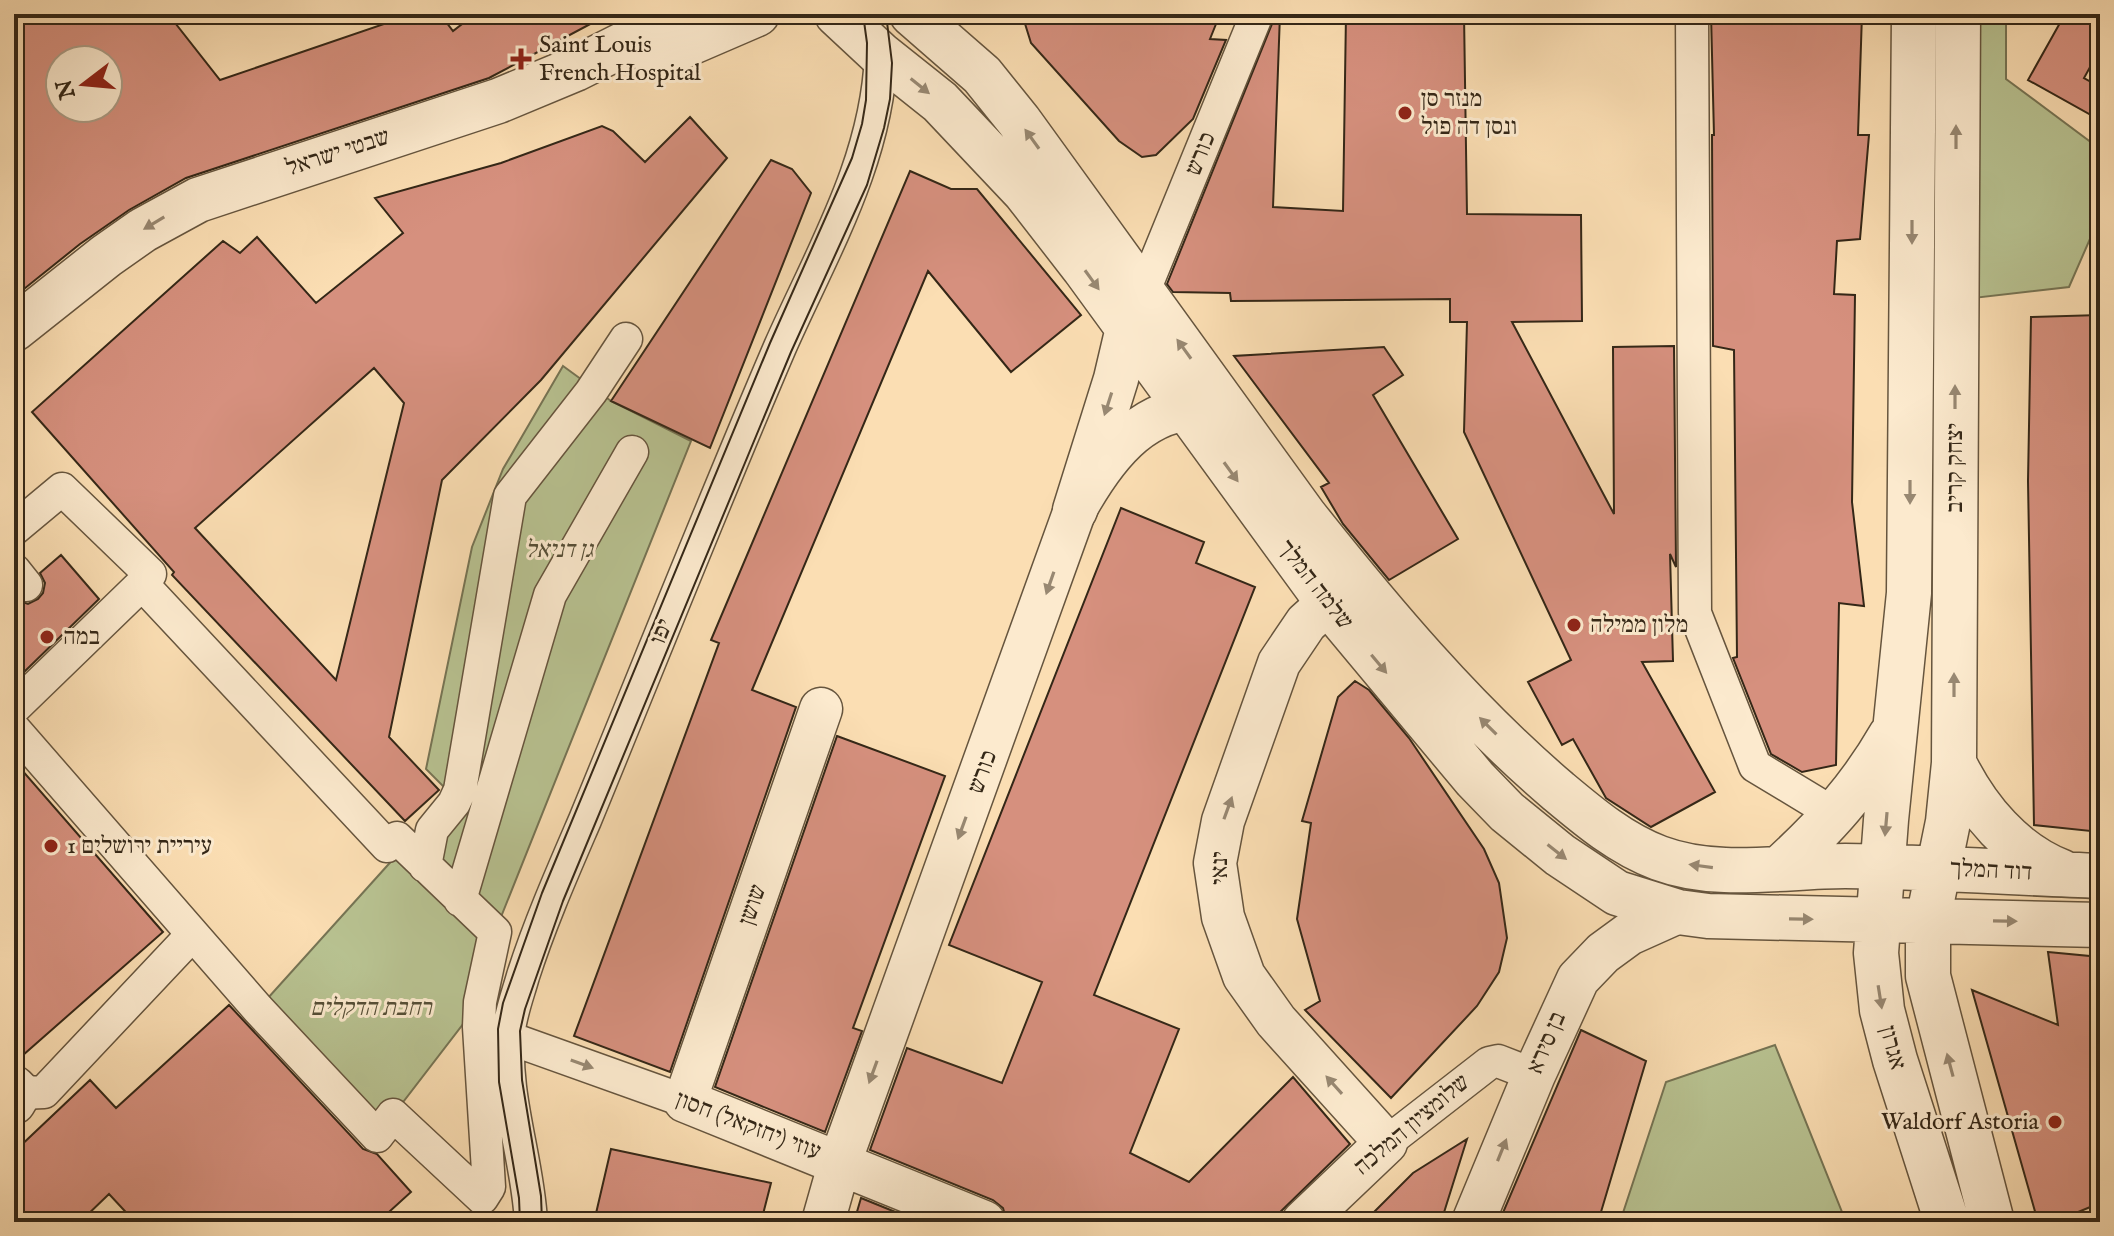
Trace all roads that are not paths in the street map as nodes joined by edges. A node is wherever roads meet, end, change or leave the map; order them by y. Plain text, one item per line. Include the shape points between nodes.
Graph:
1 (684, 14) edge
2 (757, 14) edge
3 (912, 14) edge
4 (1257, 14) edge
5 (1692, 14) edge
6 (1914, 14) edge
7 (1958, 14) edge
8 (834, 15) edge
9 (954, 31) edge
10 (881, 55) junction
11 (312, 184) dead end
12 (1136, 311) junction
13 (14, 329) edge
14 (626, 339) dead end
15 (1186, 409) junction
16 (1230, 412) junction
17 (632, 452) dead end
18 (1075, 510) junction
19 (14, 529) edge
20 (150, 574) dead end
21 (1339, 588) junction
22 (14, 708) edge
23 (821, 709) dead end
24 (1897, 726) junction
25 (14, 729) edge
26 (14, 757) edge
27 (1954, 763) junction
28 (1836, 815) junction
29 (425, 866) junction
30 (1883, 867) junction
31 (1937, 868) junction
32 (1779, 869) junction
33 (2085, 875) edge
34 (460, 900) junction
35 (1678, 912) junction
36 (1878, 919) junction
37 (1928, 920) junction
38 (2100, 925) edge
39 (187, 940) junction
40 (509, 1038) junction
41 (1534, 1075) junction
42 (16, 1094) edge
43 (685, 1101) junction
44 (1386, 1143) junction
45 (840, 1162) junction
46 (531, 1222) edge
47 (823, 1222) edge
48 (984, 1222) edge
49 (1303, 1222) edge
50 (1473, 1222) edge
51 (1947, 1222) edge
52 (1992, 1222) edge

1 -> 13 street, שבטי ישראל via 498,101 170,213
2 - 11 street, שבטי ישראל via 533,112
3 - 9 street, שלמה המלך
4 - 12 street, כורש
5 - 28 street via 1695,613 1755,766
6 -> 24 street, יצחק קריב via 1909,593
27 -> 7 street, יצחק קריב
8 - 10 street, שלמה המלך
12 -> 9 street, שלמה המלך via 1019,121
10 -> 12 street, שלמה המלך via 984,146
10 - 40 street, יפו via 873,126 859,173 780,347 553,896 514,1006
12 - 15 street, שלמה המלך
16 -> 12 street, שלמה המלך
12 -> 18 street
14 - 29 street via 510,496 460,790 432,830
15 - 16 street, כורש
15 - 18 street, כורש via 1161,416 1112,451
15 -> 21 street, שלמה המלך
16 - 21 street, שלמה המלך via 1304,515
17 - 34 street via 550,595
18 -> 45 street, כורש
19 - 20 street via 62,489
32 -> 21 street, שלמה המלך via 1730,870 1661,859 1635,848 1541,776
21 -> 35 street, שלמה המלך via 1475,779 1507,812 1617,893
44 -> 21 street, ינאי via 1276,1021 1244,976 1223,917 1215,863 1223,821 1279,663
22 - 29 street via 142,584 387,846 397,838
23 - 43 street, שושן
24 - 28 street
24 -> 30 street, יצחק קריב
25 - 39 street
26 - 39 street
27 - 31 street, יצחק קריב
27 - 33 street via 1973,797 2011,841 2030,856
28 - 32 street
29 - 34 street
30 - 31 street, דוד המלך
30 - 32 street, שלמה המלך
30 - 36 street, אגרון
31 - 33 street, דוד המלך
31 - 37 street, יצחק קריב
34 - 39 street via 495,932 480,1014 489,1187 482,1198 393,1115 377,1136
35 -> 36 street, שלמה המלך via 1735,918
35 - 41 street, בן סירא via 1629,934 1578,979
36 - 37 street, שלמה המלך
36 -> 51 street, אגרון via 1882,1010
37 -> 38 street, דוד המלך
52 -> 37 street via 1932,999
39 - 42 street via 44,1092
40 -> 43 street, עוזי (יחזקאל) חסון
40 - 46 street, יפו via 510,1081
41 - 44 street, שלומציון המלכה via 1498,1061 1489,1063
50 -> 41 street, בן סירא
43 - 45 street, עוזי (יחזקאל) חסון
44 - 49 street, שלומציון המלכה
45 - 47 street, כורש
45 - 48 street, עוזי (יחזקאל) חסון

